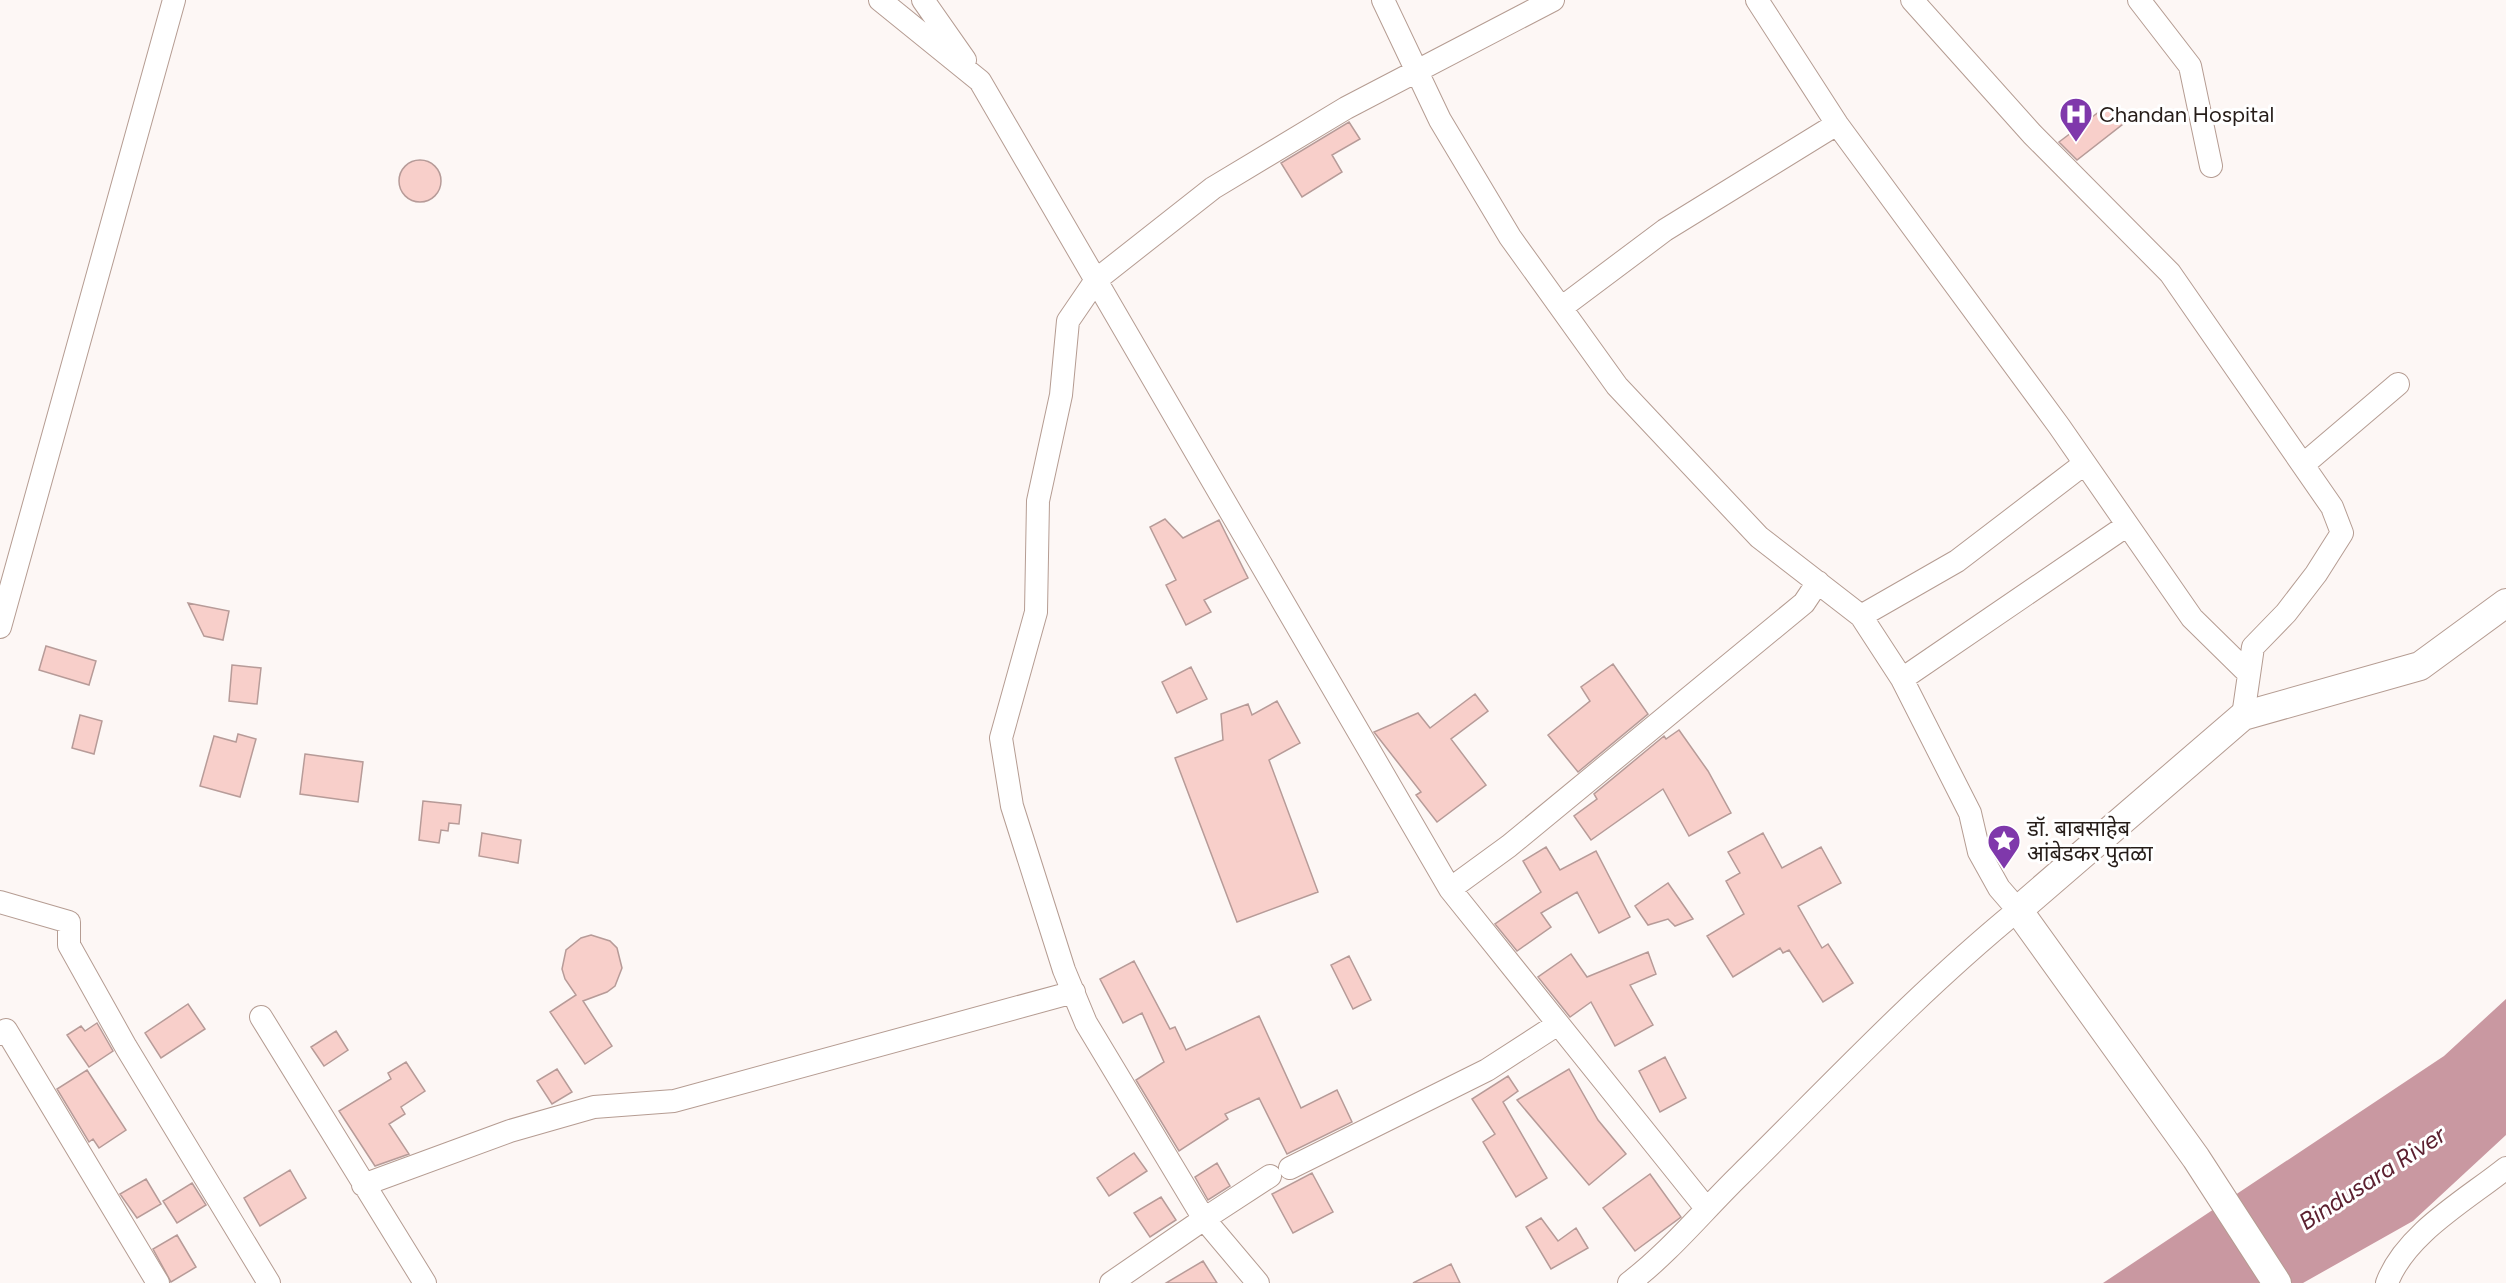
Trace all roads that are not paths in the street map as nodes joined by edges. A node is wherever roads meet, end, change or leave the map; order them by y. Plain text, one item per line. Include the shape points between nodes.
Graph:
1 (174, 0) edge
2 (880, 0) edge
3 (923, 0) edge
4 (1383, 0) edge
5 (1553, 0) edge
6 (1757, 0) edge
7 (1912, 0) edge
8 (2139, 0) edge
9 (1417, 72) junction
10 (980, 81) junction
11 (1837, 124) junction
12 (2211, 166) dead end
13 (1096, 280) junction
14 (1561, 308) junction
15 (2398, 384) dead end
16 (2084, 464) junction
17 (2304, 464) junction
18 (2126, 525) junction
19 (1818, 582) junction
20 (2506, 603) edge
21 (1861, 616) junction
22 (0, 627) edge
23 (2249, 674) junction
24 (1902, 679) junction
25 (2243, 716) junction
26 (1450, 890) junction
27 (0, 902) edge
28 (2018, 910) junction
29 (1074, 992) junction
30 (261, 1017) dead end
31 (1558, 1024) junction
32 (0, 1034) edge
33 (2506, 1169) edge
34 (363, 1185) junction
35 (1706, 1208) junction
36 (1204, 1219) junction
37 (158, 1283) edge
38 (268, 1283) edge
39 (425, 1283) edge
40 (1111, 1283) edge
41 (1258, 1283) edge
42 (1629, 1283) edge
43 (2277, 1283) edge
44 (2387, 1283) edge

1 - 22 street
2 - 10 street
3 - 10 street
4 - 9 street
5 - 9 street
6 - 11 street
7 - 17 street via 2032,134 2170,273
8 - 12 street via 2190,66
9 - 13 street via 1346,108 1213,188
9 - 14 street via 1440,120 1510,237
10 - 13 street
11 - 14 street via 1665,230
11 - 16 street
13 - 26 street
13 - 29 street via 1068,321 1061,395 1038,501 1036,612 1001,738 1012,807
14 - 19 street via 1617,386 1760,537
15 - 17 street
16 - 18 street
16 - 21 street via 1957,561
17 - 23 street via 2332,507 2342,532 2286,614 2253,647
18 - 23 street via 2192,618
18 - 24 street
19 - 21 street
19 - 26 street via 1804,603
20 - 25 main road via 2420,666
21 - 24 street
23 - 25 street
24 - 28 street via 1970,813 1979,852 1999,888
25 - 28 main road
26 - 31 street
27 - 38 street via 69,922 69,945
28 - 35 street via 1955,962
28 - 43 main road via 2196,1158
29 - 34 street via 674,1101 594,1107 510,1131
29 - 36 street via 1086,1023
30 - 34 street
31 - 35 street
31 - 36 street via 1487,1070 1280,1172
32 - 37 street via 6,1030
33 - 44 street via 2411,1243
34 - 39 street
35 - 42 street via 1655,1263
36 - 40 street
36 - 41 street

